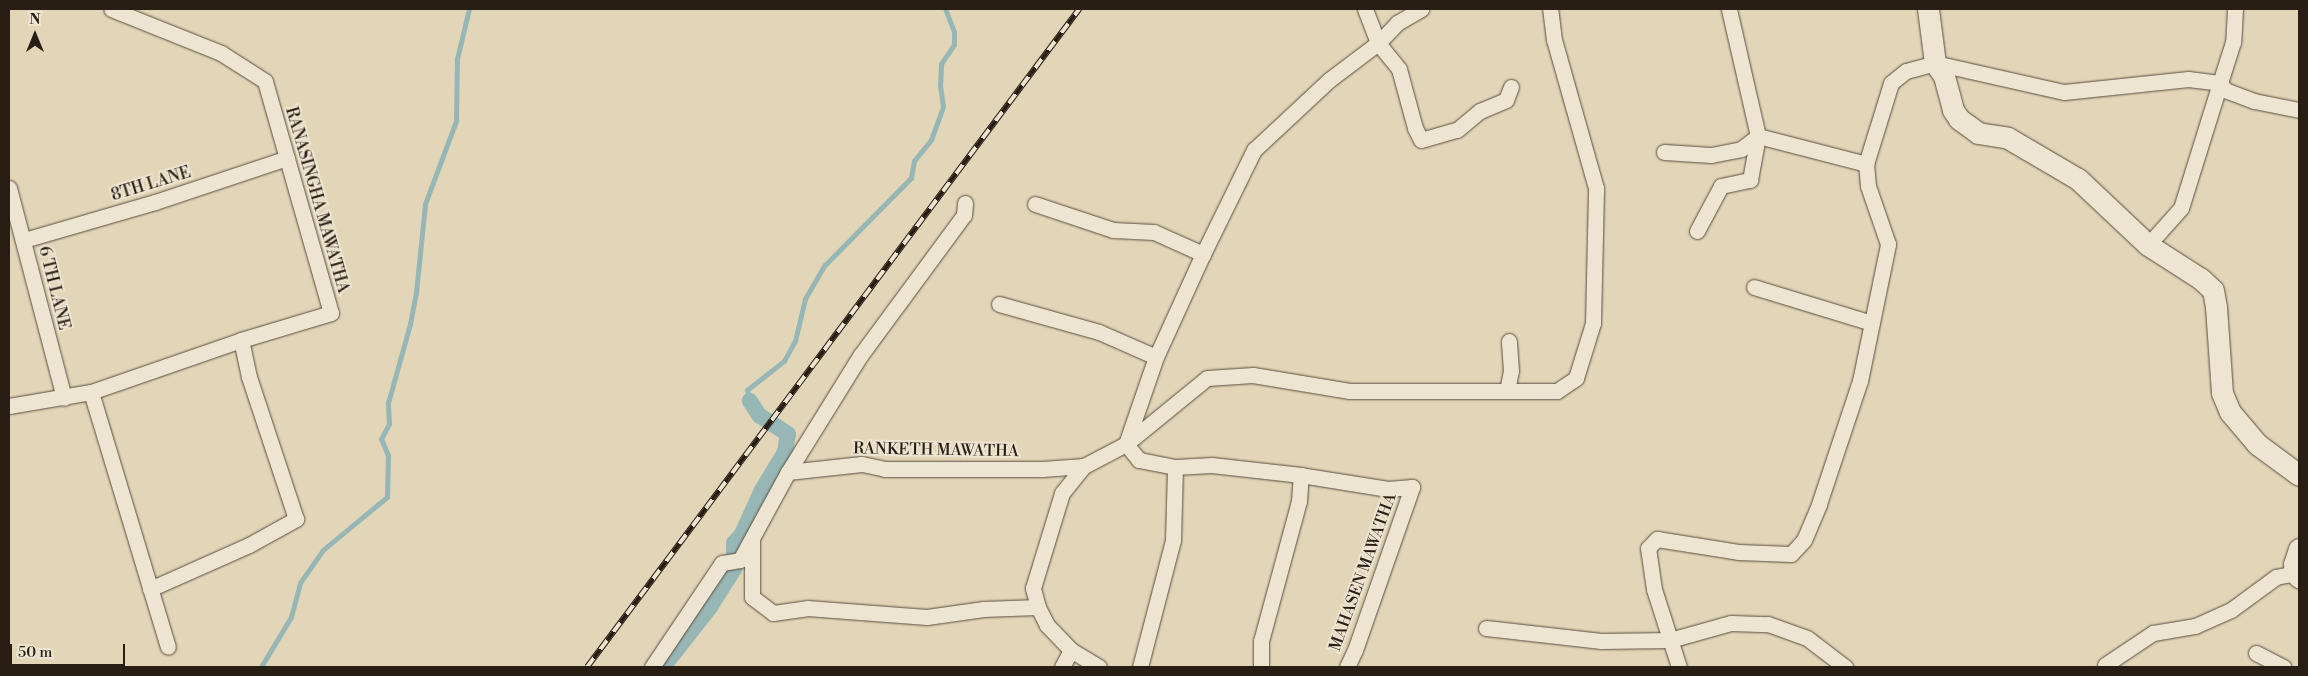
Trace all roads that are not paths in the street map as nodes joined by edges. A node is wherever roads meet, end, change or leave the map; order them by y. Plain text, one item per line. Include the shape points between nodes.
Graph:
1 (111, 9) edge
2 (1365, 9) edge
3 (1404, 9) edge
4 (1420, 9) edge
5 (1550, 9) edge
6 (1729, 9) edge
7 (1928, 9) edge
8 (2235, 9) edge
9 (1397, 23) junction
10 (1378, 43) junction
11 (1935, 63) junction
12 (2220, 83) junction
13 (1511, 87) dead end
14 (2299, 110) edge
15 (1758, 136) junction
16 (1664, 152) dead end
17 (287, 158) junction
18 (1866, 164) junction
19 (9, 188) edge
20 (965, 203) dead end
21 (1034, 204) dead end
22 (1697, 230) dead end
23 (24, 240) junction
24 (2148, 245) junction
25 (1203, 254) junction
26 (1754, 287) dead end
27 (999, 304) dead end
28 (1872, 323) junction
29 (241, 340) junction
30 (1509, 341) dead end
31 (1156, 357) junction
32 (1507, 391) junction
33 (91, 392) junction
34 (64, 398) junction
35 (9, 406) edge
36 (1126, 444) junction
37 (1084, 466) junction
38 (1174, 467) junction
39 (788, 472) junction
40 (1301, 475) junction
41 (2299, 475) edge
42 (752, 538) junction
43 (2299, 549) edge
44 (2297, 575) edge
45 (150, 589) junction
46 (1038, 607) junction
47 (1486, 628) dead end
48 (1670, 640) junction
49 (168, 646) dead end
50 (1071, 650) junction
51 (2256, 653) dead end
52 (2105, 666) dead end
53 (652, 667) edge
54 (1062, 667) edge
55 (1099, 667) edge
56 (1140, 667) edge
57 (1261, 667) edge
58 (1347, 667) edge
59 (1678, 667) edge
60 (1845, 667) edge
61 (2284, 667) edge

1 - 17 street, RANASINGHA MAWATHA via 221,53 265,81
2 - 10 street
3 - 9 street
4 - 9 street
5 - 32 street via 1554,40 1596,188 1593,323 1576,378 1557,391
6 - 15 street
7 - 11 street
8 - 12 street via 2233,42
9 - 10 street
10 - 13 street via 1399,69 1421,140 1456,130 1480,111 1506,100
10 - 25 street via 1329,80 1254,150
11 - 12 street via 2064,92 2188,79
11 - 18 street via 1906,71 1891,84
11 - 24 street via 1944,76 1953,110 1959,118 1978,133 2008,138 2078,179
12 - 14 street via 2225,90 2254,101
12 - 24 street via 2181,208
15 - 16 street via 1741,149 1711,155
15 - 18 street
15 - 22 street via 1750,180 1721,186
17 - 23 street, 8TH LANE via 155,202
17 - 29 street, RANASINGHA MAWATHA via 330,313
18 - 28 street via 1868,186 1888,244
19 - 23 street, 6 TH LANE
20 - 39 street via 964,215 860,356
21 - 25 street via 1113,230 1154,232
23 - 34 street, 6 TH LANE
24 - 41 street via 2202,279 2213,290 2222,393 2230,412 2257,444
25 - 31 street
26 - 28 street
27 - 31 street via 1099,332
28 - 48 street via 1860,381 1819,504 1804,540 1791,554 1738,552 1657,539 1648,548 1654,589
29 - 33 street, RANASINGHA MAWATHA
29 - 45 street via 248,377 296,520
30 - 32 street via 1511,371
31 - 36 street
32 - 36 street via 1350,391 1253,375 1207,378
33 - 34 street, RANASINGHA MAWATHA
33 - 45 street
34 - 35 street, RANASINGHA MAWATHA
36 - 37 street
36 - 38 street via 1139,460
37 - 39 street, RANKETH MAWATHA via 885,469 862,464
37 - 46 street via 1062,493 1032,588
38 - 40 street via 1212,465
38 - 56 street via 1173,540
39 - 42 street
40 - 57 street via 1299,501 1261,641
40 - 58 street, MAHASEN MAWATHA via 1388,489 1412,488
42 - 46 street via 752,597 774,613 807,608 927,617 984,609
42 - 53 street via 740,560 722,563
43 - 44 street via 2294,564
44 - 52 street via 2276,577 2231,610 2194,626 2153,633
45 - 49 street
46 - 50 street via 1047,625
47 - 48 street via 1601,641
48 - 59 street
48 - 60 street via 1731,622 1768,624 1806,638
50 - 54 street
50 - 55 street
51 - 61 street

